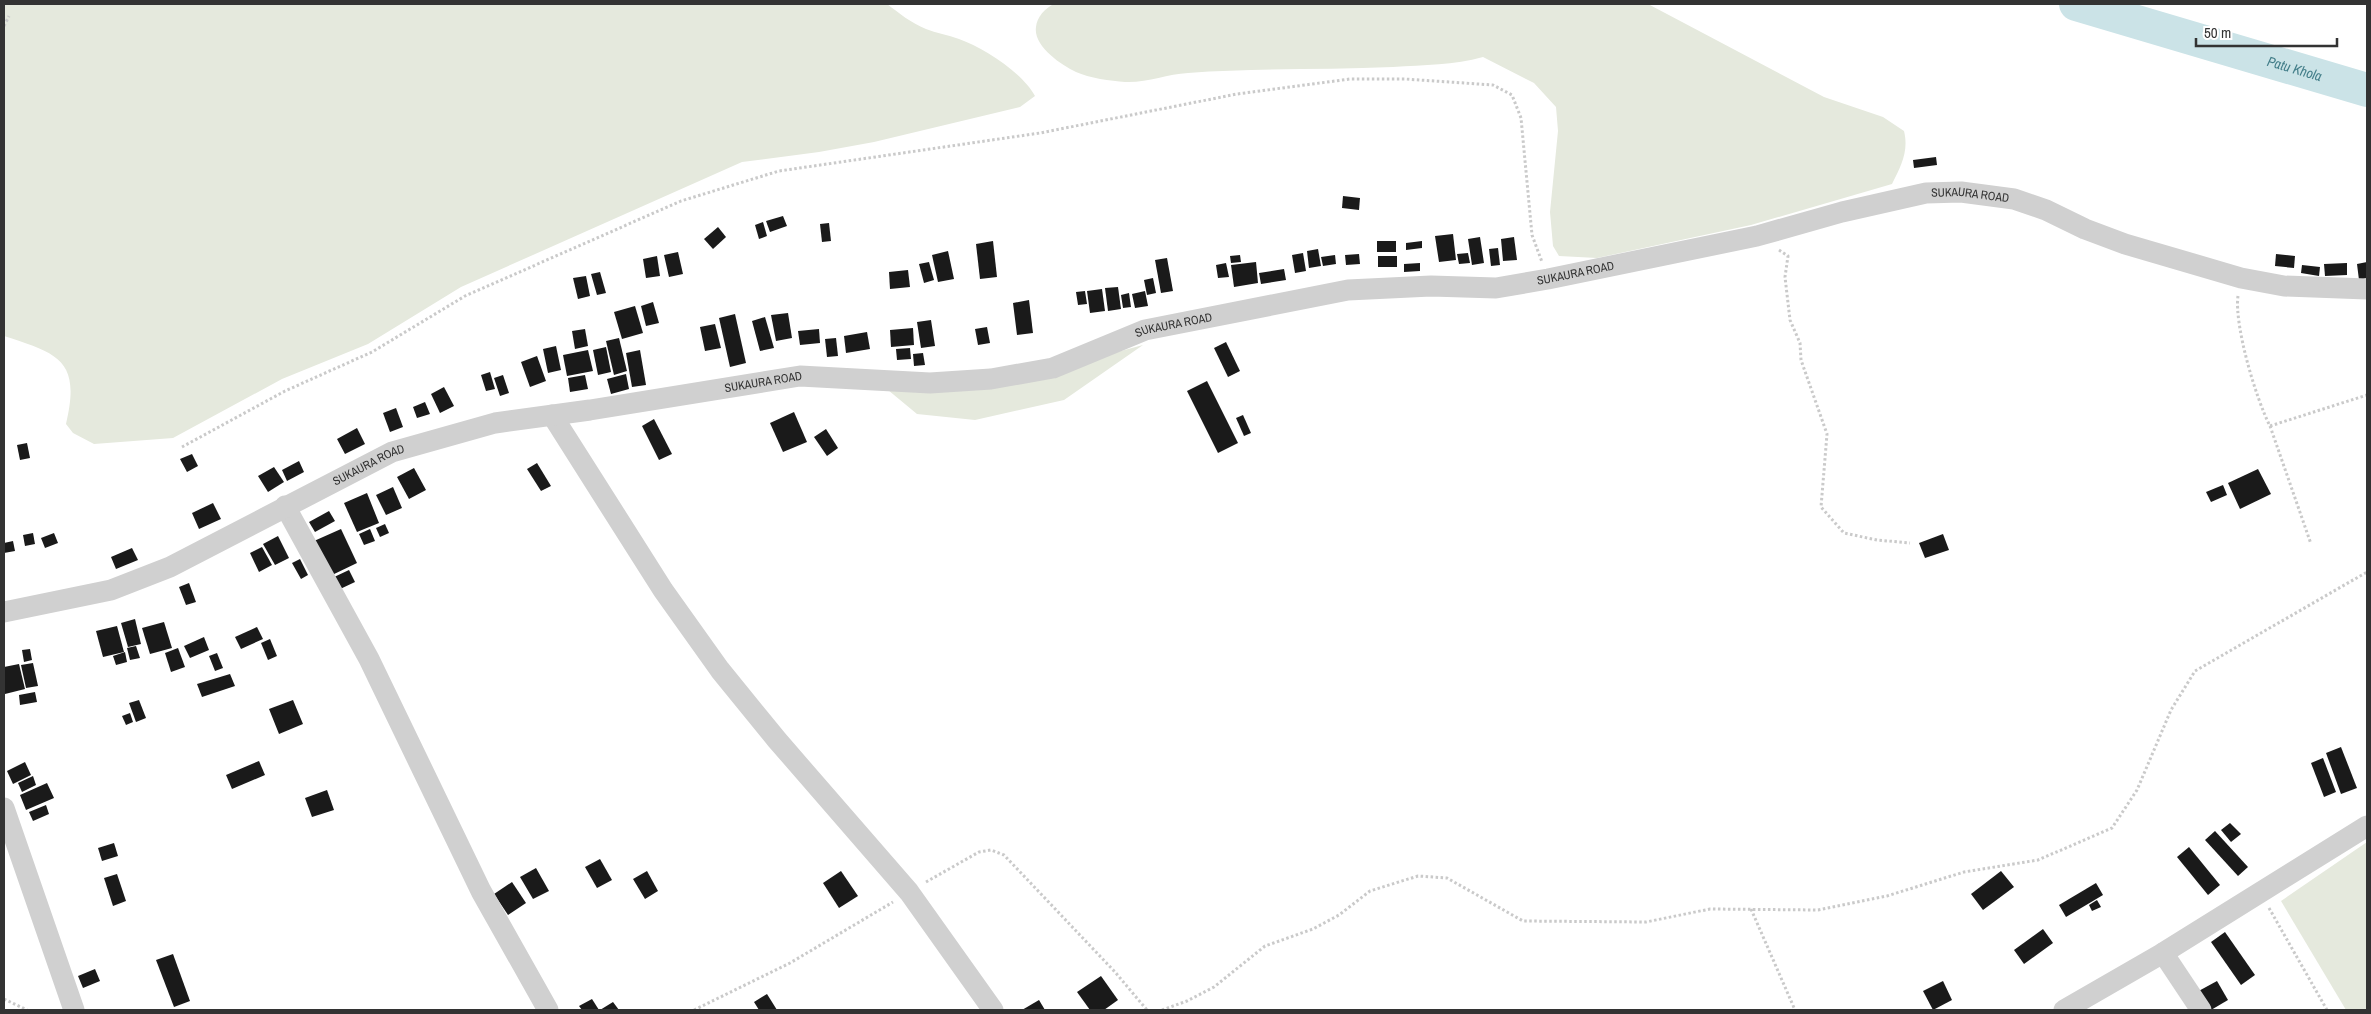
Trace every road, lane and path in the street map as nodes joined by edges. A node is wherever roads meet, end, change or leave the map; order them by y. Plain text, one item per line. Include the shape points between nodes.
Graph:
1 (9, 16) dead end
2 (4, 26) edge
3 (1757, 236) junction
4 (2241, 278) junction
5 (1548, 279) junction
6 (2367, 289) edge
7 (2367, 395) edge
8 (552, 415) junction
9 (2270, 426) junction
10 (182, 447) dead end
11 (284, 506) junction
12 (1910, 543) dead end
13 (2311, 544) dead end
14 (2367, 572) edge
15 (4, 612) edge
16 (4, 808) edge
17 (2367, 826) edge
18 (909, 892) junction
19 (2260, 892) junction
20 (1751, 909) junction
21 (2163, 953) junction
22 (4, 999) edge
23 (27, 1010) edge
24 (74, 1010) edge
25 (548, 1010) edge
26 (694, 1010) edge
27 (993, 1010) edge
28 (1147, 1010) edge
29 (1162, 1010) edge
30 (1795, 1010) edge
31 (2064, 1010) edge
32 (2201, 1010) edge
33 (2328, 1010) edge

1 - 2 path
3 - 4 street, SUKAURA ROAD via 1926,193 1989,194 2046,210 2125,244
3 - 5 street, SUKAURA ROAD
3 - 12 path via 1788,256 1785,277 1790,320 1827,434 1821,507 1844,533
4 - 6 street, SUKAURA ROAD via 2284,286
4 - 9 path via 2237,306 2247,360 2260,406
5 - 8 street, SUKAURA ROAD via 1496,288 1431,286 1348,290 1145,330 1053,368 991,380 930,383 800,376
5 - 10 path via 1532,235 1521,118 1512,96 1493,85 1350,79 1237,94 1040,133 779,171 707,192 465,296 372,352 285,391
7 - 9 path
8 - 11 street, SUKAURA ROAD via 495,423 392,452
8 - 18 street via 663,590 720,670
9 - 13 path
11 - 15 street, SUKAURA ROAD via 170,567 111,590
11 - 25 street via 369,659 481,891
14 - 20 path via 2195,671 2171,710 2137,790 2112,828 2038,860 1964,872 1887,896 1818,910
16 - 24 street
17 - 19 street
18 - 26 path via 790,963
18 - 27 street
18 - 28 path via 979,852 991,850 1004,855
19 - 21 street
19 - 33 path
20 - 29 path via 1710,909 1646,922 1523,922 1447,878 1418,876 1370,892 1313,929 1265,946 1214,987
20 - 30 path
21 - 31 street
21 - 32 street
22 - 23 path

